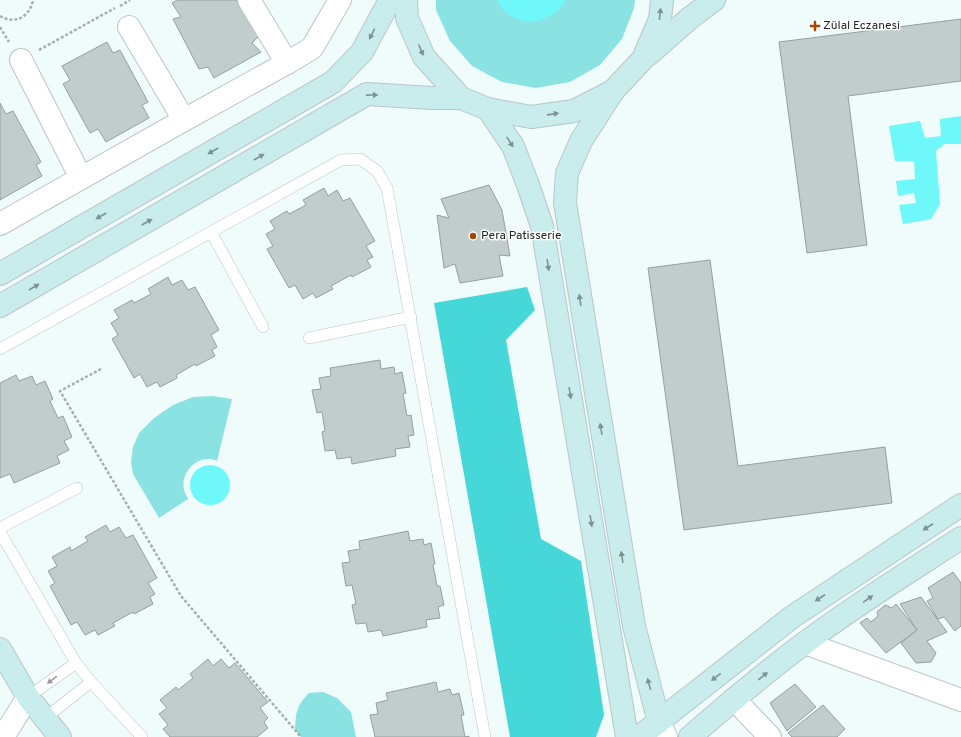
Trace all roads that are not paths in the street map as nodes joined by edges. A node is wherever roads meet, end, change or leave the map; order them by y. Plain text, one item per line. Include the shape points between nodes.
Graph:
1 (248, 0) edge
2 (340, 0) edge
3 (390, 0) edge
4 (406, 0) edge
5 (662, 0) edge
6 (714, 0) edge
7 (129, 27) dead end
8 (643, 59) junction
9 (21, 60) road end
10 (287, 63) junction
11 (613, 91) junction
12 (461, 98) junction
13 (488, 109) junction
14 (184, 120) junction
15 (81, 178) junction
16 (0, 224) edge
17 (212, 232) junction
18 (0, 274) edge
19 (0, 306) edge
20 (411, 317) junction
21 (263, 327) dead end
22 (309, 338) dead end
23 (0, 349) edge
24 (77, 488) dead end
25 (961, 505) edge
26 (0, 528) edge
27 (0, 532) edge
28 (961, 538) edge
29 (805, 643) junction
30 (0, 649) edge
31 (76, 663) junction
32 (91, 682) junction
33 (28, 697) junction
34 (734, 699) junction
35 (961, 700) edge
36 (44, 719) junction
37 (662, 729) edge
38 (3, 737) edge
39 (60, 737) edge
40 (142, 737) edge
41 (485, 737) edge
42 (627, 737) edge
43 (639, 737) edge
44 (690, 737) edge
45 (770, 737) edge

1 - 10 street
2 - 10 street via 312,48
3 -> 18 main road via 362,52 333,82
4 -> 12 main road via 407,18 424,56
8 -> 5 main road via 660,19
6 - 8 main road
7 - 14 street
8 - 11 main road
9 - 15 street
10 - 14 street
13 -> 11 main road via 531,117 574,111
37 -> 11 main road via 634,626 565,203 566,173
12 - 13 main road
19 -> 12 main road via 367,94
13 -> 42 main road via 513,146 542,226
14 - 15 street
15 - 16 street
17 - 20 lane via 341,160 360,159 377,171 387,188
17 - 21 lane
17 - 23 lane
20 - 22 lane
20 - 41 lane
24 - 26 lane
25 -> 37 main road via 792,617
27 - 31 lane
29 -> 28 main road
34 -> 29 main road
29 - 35 street
30 - 33 main road
31 - 32 lane
31 -> 33 lane
32 - 36 lane
32 - 40 lane
33 - 36 main road
33 - 38 street
34 - 44 main road
34 - 45 street
36 - 39 main road
37 - 43 main road

